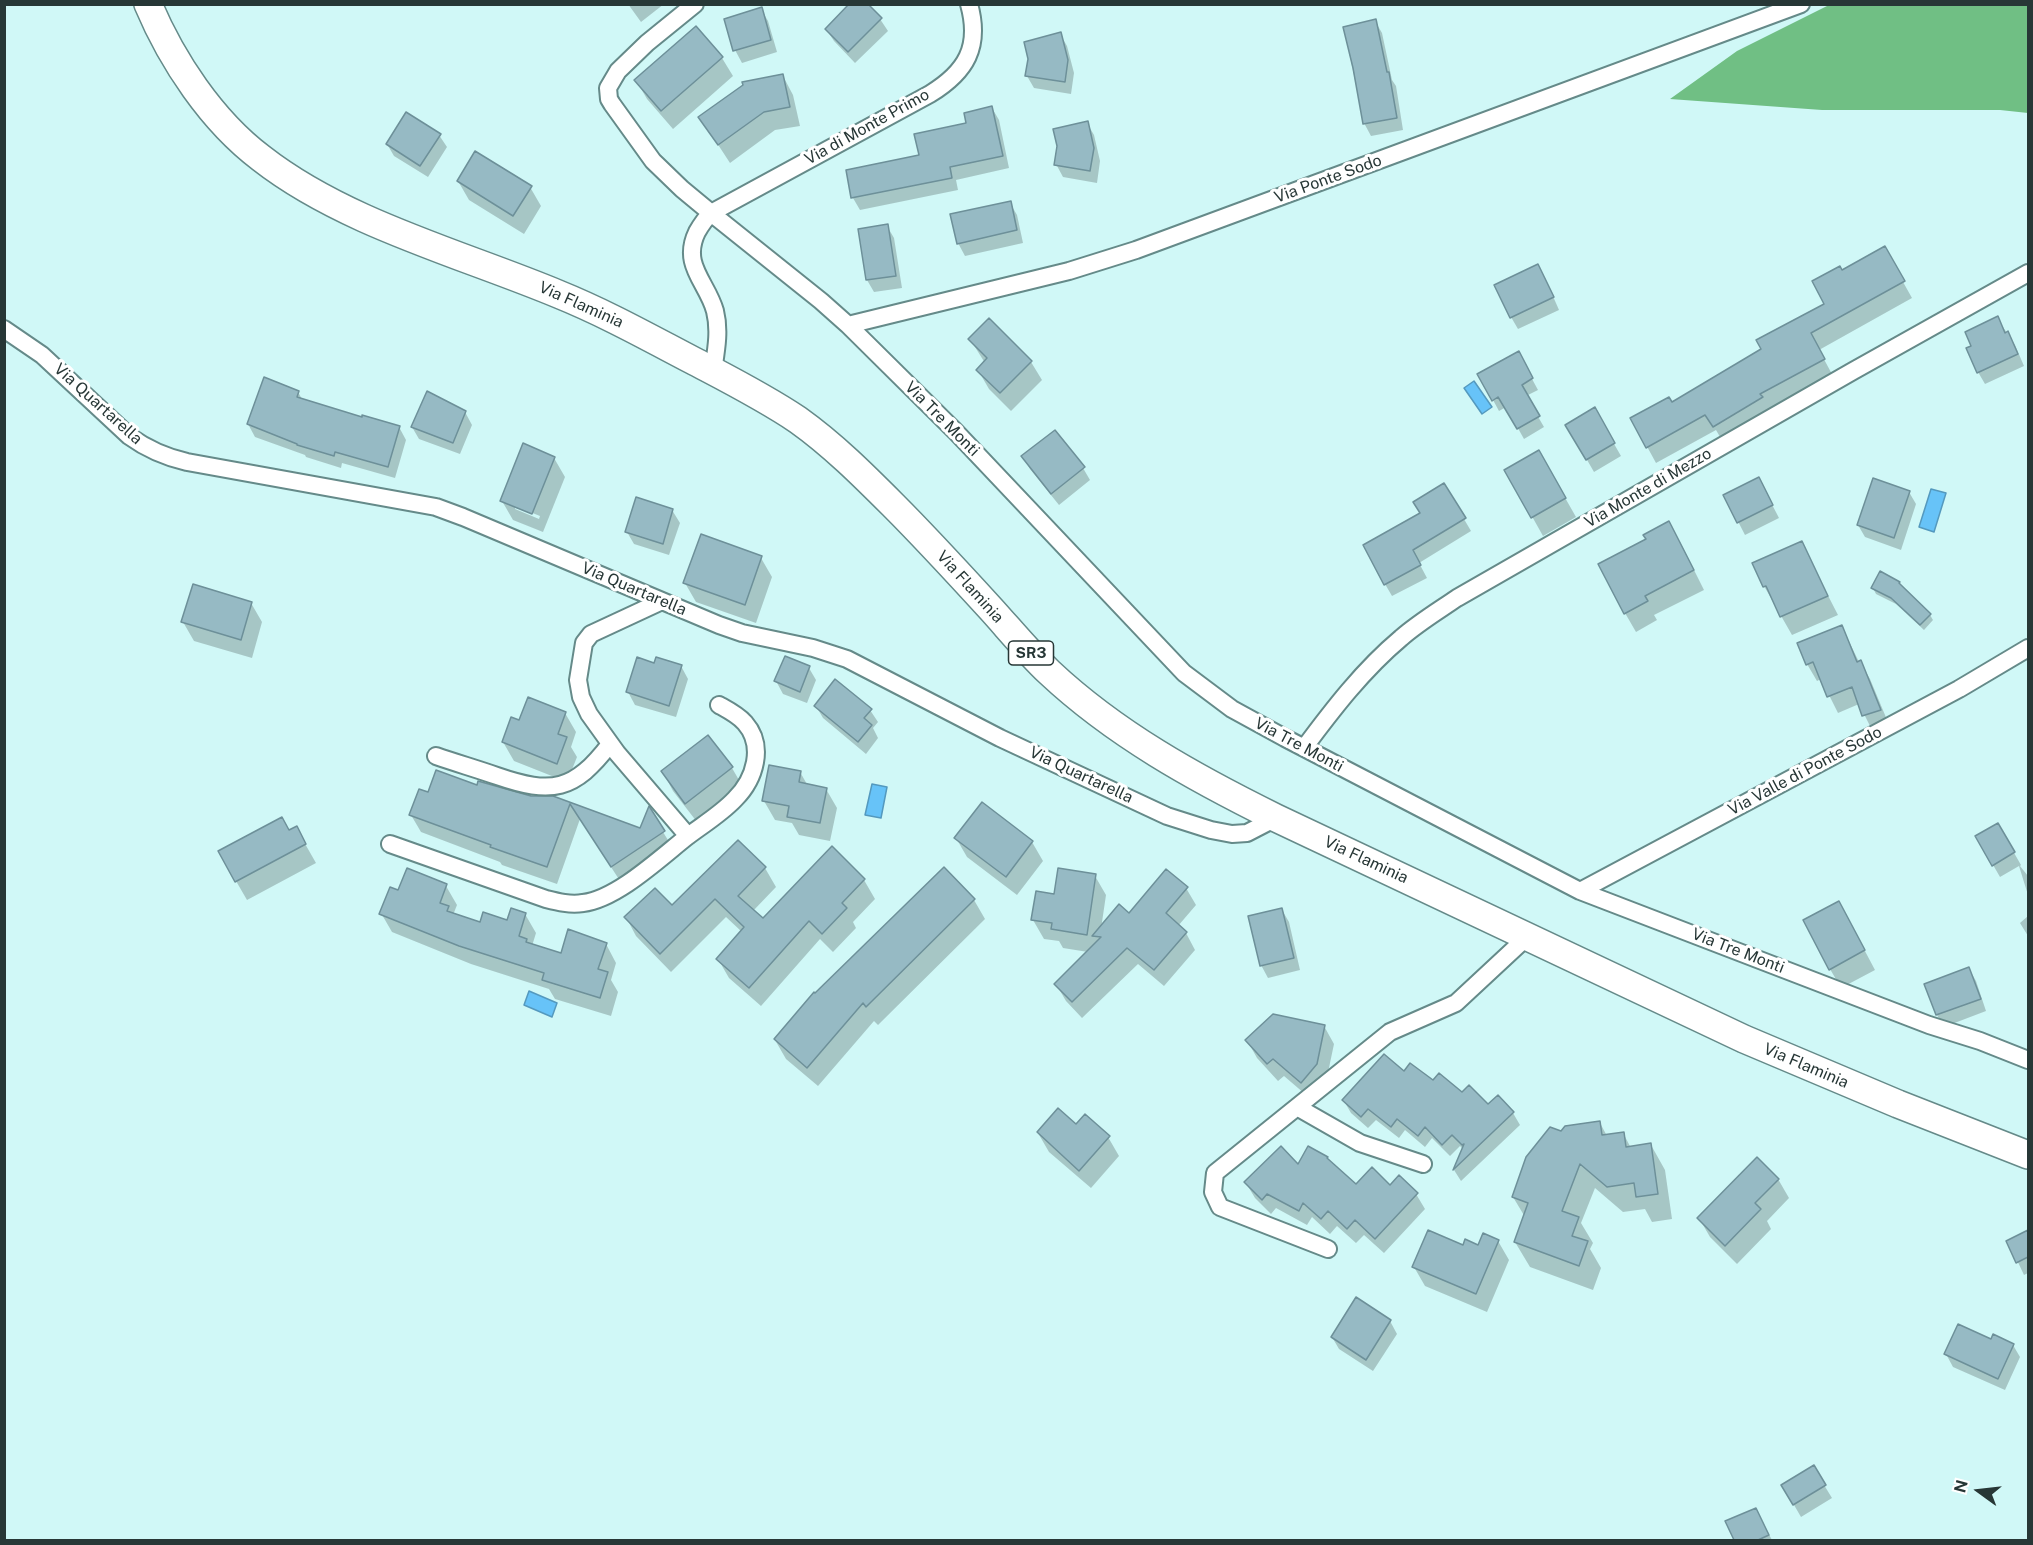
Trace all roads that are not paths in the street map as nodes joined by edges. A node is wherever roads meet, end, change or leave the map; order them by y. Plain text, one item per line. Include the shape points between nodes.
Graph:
1 (148, 4) edge
2 (695, 4) edge
3 (969, 4) edge
4 (1801, 4) edge
5 (711, 213) junction
6 (2028, 273) edge
7 (848, 325) junction
8 (4, 328) edge
9 (713, 371) junction
10 (662, 601) junction
11 (2028, 648) edge
12 (718, 705) dead end
13 (610, 744) junction
14 (1304, 748) junction
15 (436, 756) dead end
16 (1276, 818) junction
17 (688, 836) junction
18 (390, 844) dead end
19 (1580, 891) junction
20 (1527, 937) junction
21 (2028, 1060) edge
22 (1298, 1107) junction
23 (2028, 1155) edge
24 (1423, 1164) dead end
25 (1328, 1249) dead end

1 - 9 main road, Via Flaminia / SR3 via 180,66 208,104 249,148 283,174 379,224 581,303
2 - 5 street, Via Tre Monti via 647,43 618,71 608,88 612,104 653,161
3 - 5 street, Via di Monte Primo via 974,32 970,51 962,68 949,81
4 - 7 street, Via Ponte Sodo via 1136,250 1025,283
5 - 7 street, Via Tre Monti
5 - 9 street via 702,222 691,250 693,266 709,296 717,323
6 - 14 street, Via Monte di Mezzo via 1457,598 1376,661
7 - 14 street, Via Tre Monti via 956,432 1184,673 1232,709
8 - 10 street, Via Quartarella via 42,355 129,436 164,456 436,507
9 - 16 main road, Via Flaminia / SR3 via 782,410 835,448 938,551 1051,674 1109,721 1213,787
10 - 13 street via 595,631 584,643 579,672 581,697
10 - 16 street, Via Quartarella via 742,633 847,659 1000,738 1167,816 1232,834
11 - 19 street, Via Valle di Ponte Sodo
12 - 17 street via 740,718 752,734 755,765 735,799
13 - 15 street via 583,773 561,785 542,788
13 - 17 street
14 - 19 street, Via Tre Monti
16 - 20 main road, Via Flaminia / SR3
17 - 18 street via 610,894 573,904 546,899
19 - 21 street, Via Tre Monti
20 - 22 street via 1456,1003 1390,1032
20 - 23 main road, Via Flaminia / SR3 via 1796,1062
22 - 24 street via 1360,1143
22 - 25 street via 1215,1173 1213,1192 1220,1207

